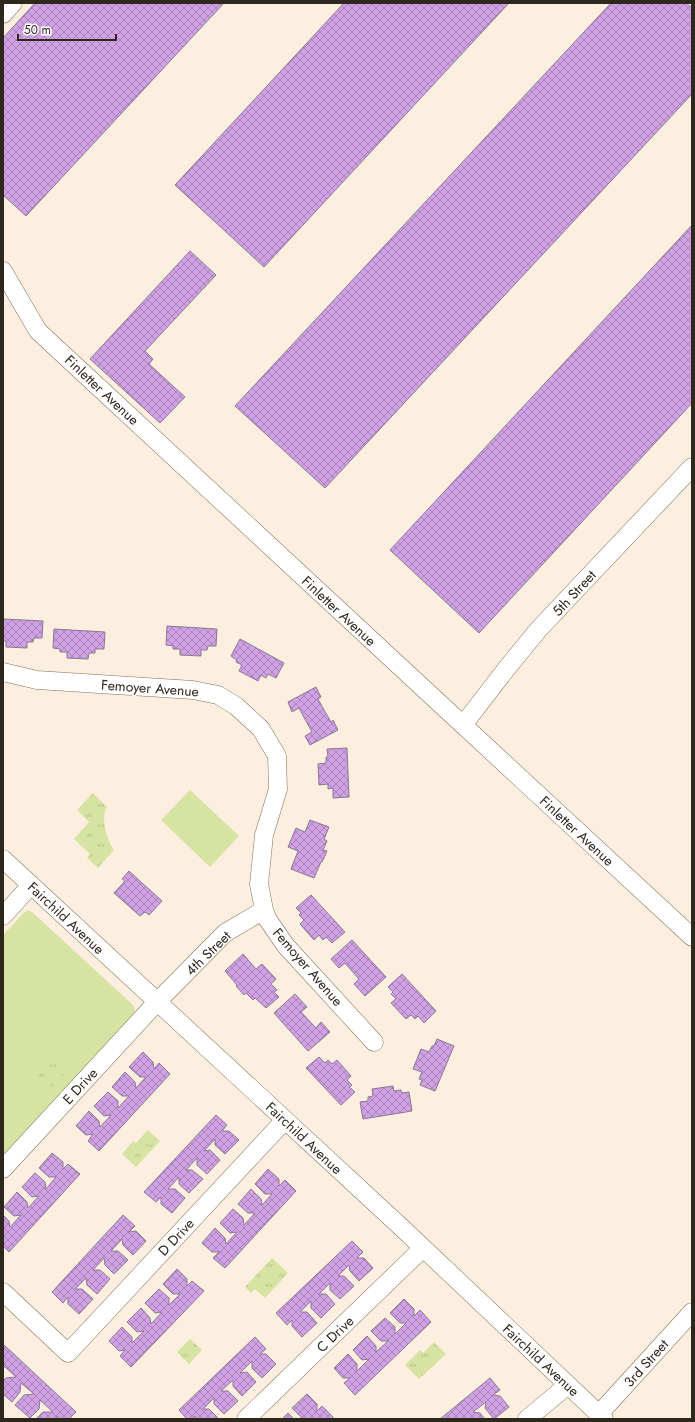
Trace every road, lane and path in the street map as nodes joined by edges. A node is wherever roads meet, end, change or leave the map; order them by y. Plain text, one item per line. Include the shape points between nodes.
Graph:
1 (13, 3) edge
2 (3, 14) edge
3 (3, 271) edge
4 (692, 467) edge
5 (3, 672) edge
6 (463, 726) junction
7 (3, 859) edge
8 (31, 885) junction
9 (264, 910) junction
10 (3, 916) edge
11 (692, 937) edge
12 (157, 1002) junction
13 (374, 1042) dead end
14 (285, 1120) junction
15 (3, 1169) edge
16 (423, 1248) junction
17 (3, 1292) edge
18 (692, 1312) edge
19 (568, 1385) junction
20 (602, 1417) edge
21 (246, 1419) edge
22 (527, 1419) edge

1 - 2 street
3 - 6 street, Finletter Avenue via 38,331
4 - 6 street, 5th Street via 538,630
5 - 9 street, Femoyer Avenue via 37,680 193,690 218,695 236,706 261,729 277,756 278,789 264,835 259,884
6 - 11 street, Finletter Avenue
7 - 8 street, Fairchild Avenue
8 - 10 street
8 - 12 street, Fairchild Avenue
9 - 12 street, 4th Street via 225,934
9 - 13 street, Femoyer Avenue via 286,946
12 - 14 street, Fairchild Avenue
12 - 15 street, E Drive
14 - 16 street, Fairchild Avenue
14 - 17 street, D Drive via 68,1353
16 - 19 street, Fairchild Avenue
16 - 21 street, C Drive
18 - 20 street, 3rd Street
19 - 20 street, Fairchild Avenue
19 - 22 street

